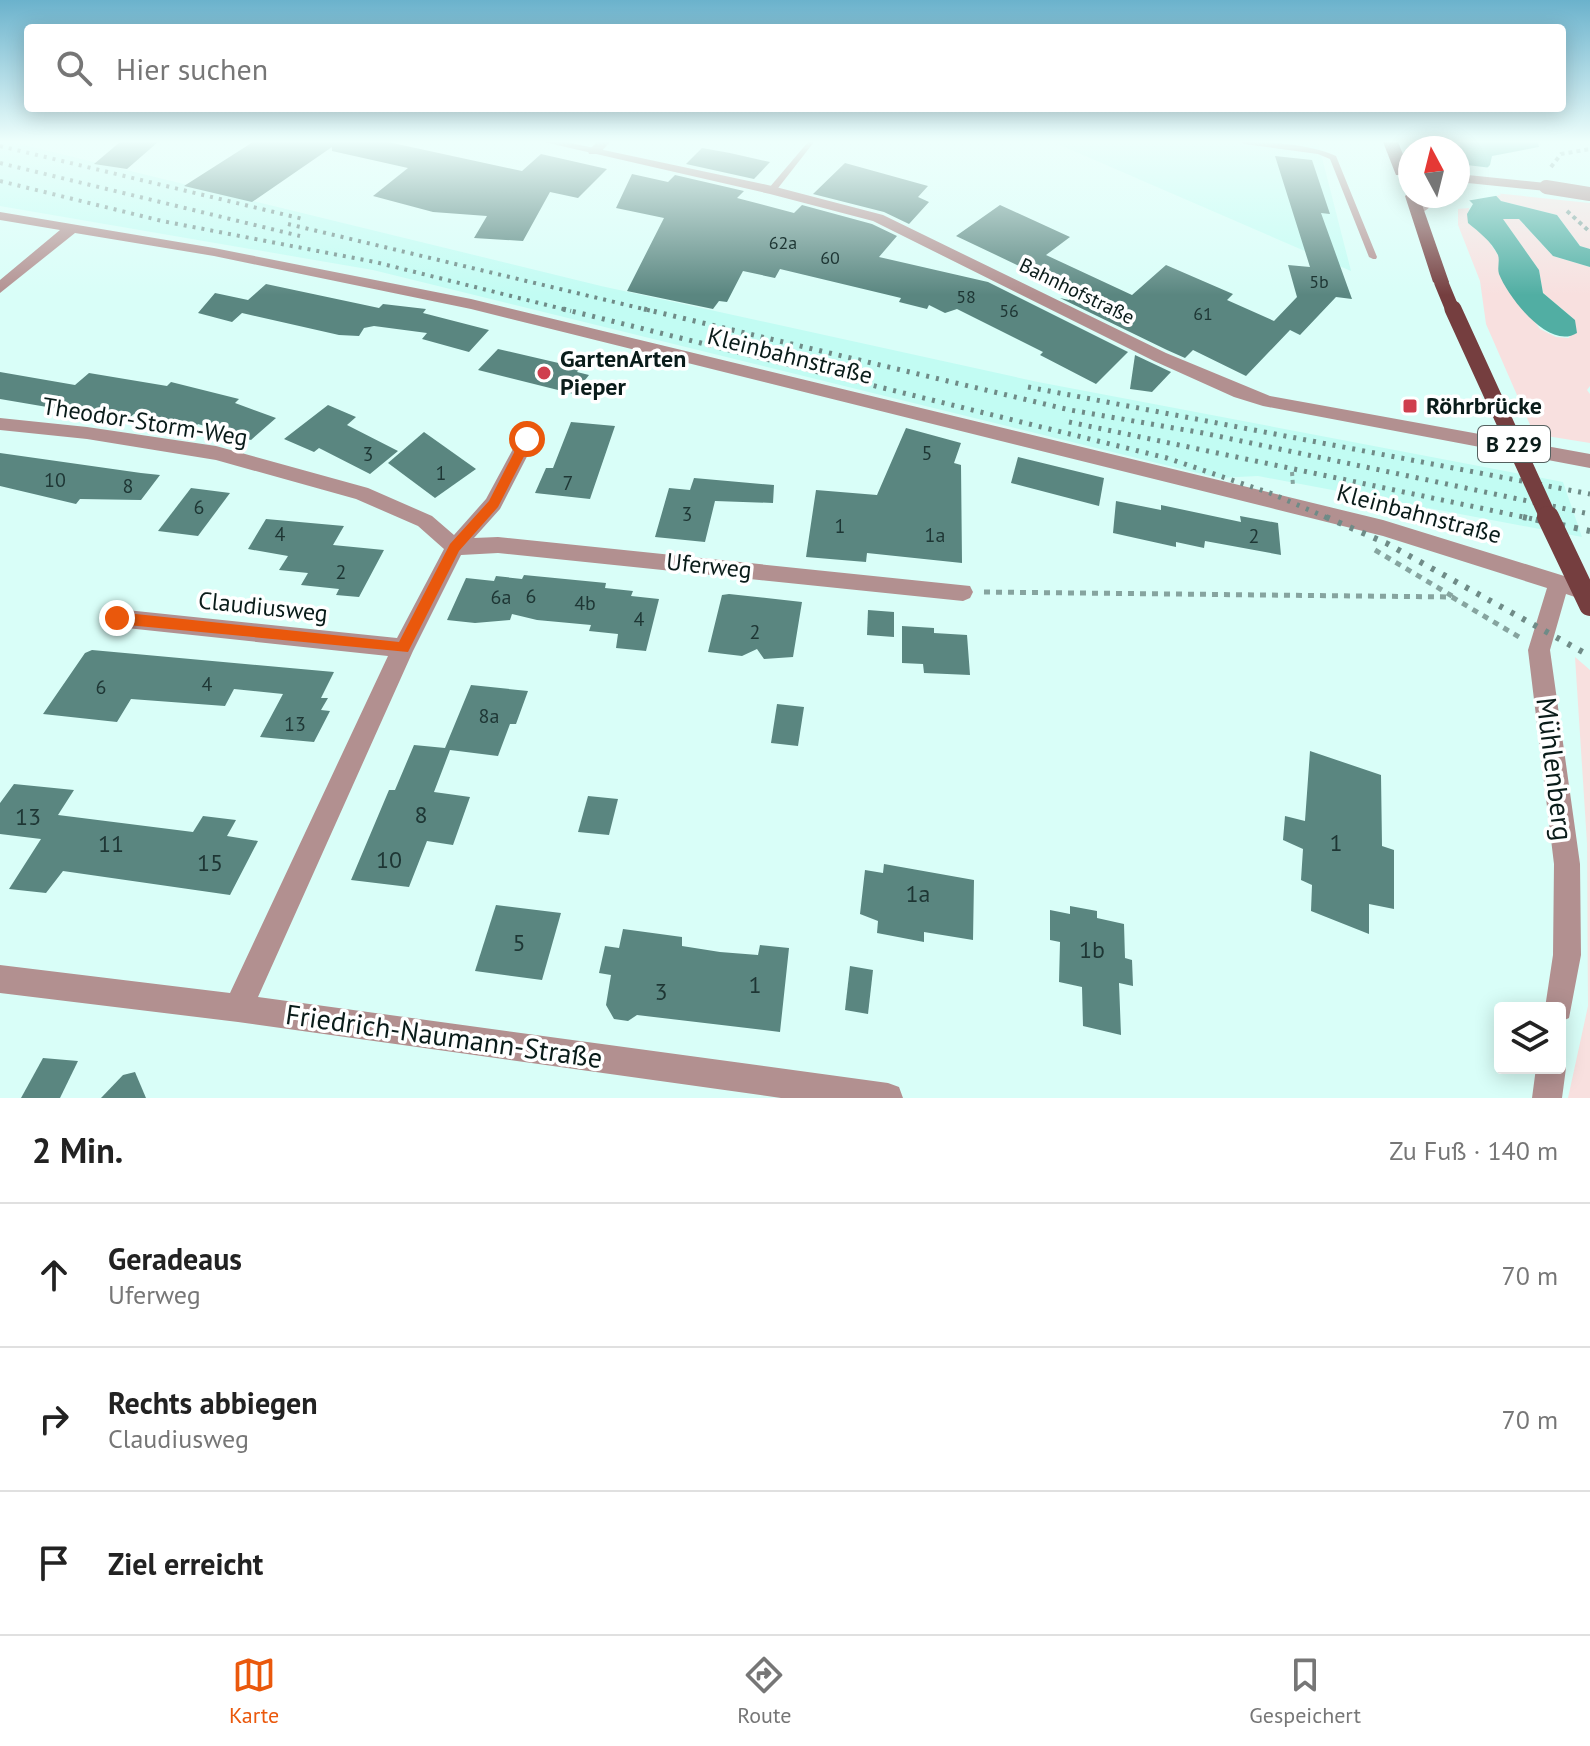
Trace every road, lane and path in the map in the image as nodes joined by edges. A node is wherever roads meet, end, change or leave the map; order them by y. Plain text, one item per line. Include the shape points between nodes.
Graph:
1 (784, 193) edge
2 (1347, 193) edge
3 (1416, 208) edge
4 (0, 216) edge
5 (72, 228) junction
6 (1373, 257) dead end
7 (0, 288) edge
8 (0, 424) edge
9 (527, 439) dead end
10 (1590, 461) edge
11 (1292, 472) dead end
12 (1293, 486) dead end
13 (455, 547) junction
14 (1370, 547) dead end
15 (1559, 581) junction
16 (963, 592) joint
17 (1590, 593) edge
18 (1452, 597) junction
19 (1590, 605) edge
20 (117, 618) dead end
21 (403, 648) junction
22 (1539, 650) junction
23 (0, 979) edge
24 (1560, 1002) edge
25 (238, 1008) junction
26 (1550, 1074) edge
27 (888, 1098) edge
28 (1547, 1098) edge

1 - 10 street, Bahnhofstraße via 909,231 1240,393
2 - 6 lane
3 - 19 main road, B 229, bridge via 1462,332
4 - 5 street, Kleinbahnstraße
5 - 7 street
5 - 15 street, Kleinbahnstraße via 471,304 1383,528
8 - 13 street, Theodor-Storm-Weg via 216,453 361,493 425,521
9 - 13 street via 493,504
11 - 12 path
13 - 16 street, Uferweg via 498,545
13 - 21 street
14 - 18 path
15 - 17 street, Kleinbahnstraße
15 - 22 street, Mühlenberg
16 - 18 path
18 - 22 path
20 - 21 street, Claudiusweg
21 - 25 street
22 - 24 street, Mühlenberg via 1567,864 1567,955
23 - 25 street, Friedrich-Naumann-Straße
25 - 27 street, Friedrich-Naumann-Straße
26 - 28 street

